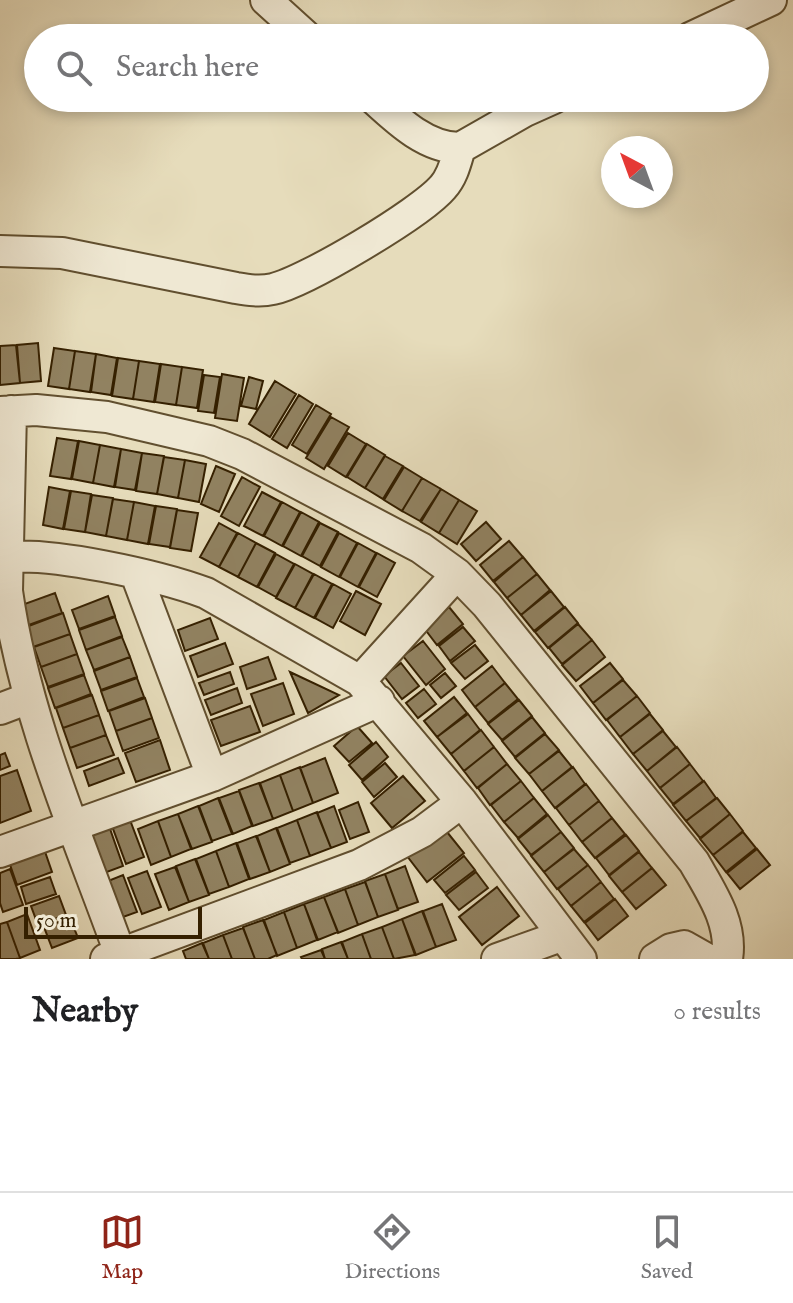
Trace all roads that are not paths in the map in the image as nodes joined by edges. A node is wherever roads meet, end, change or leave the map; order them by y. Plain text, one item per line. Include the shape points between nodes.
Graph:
1 (266, 0) edge
2 (771, 0) edge
3 (293, 24) edge
4 (720, 24) edge
5 (391, 112) edge
6 (523, 112) edge
7 (460, 148) junction
8 (2, 246) edge
9 (6, 412) edge
10 (4, 558) edge
11 (136, 574) junction
12 (457, 574) junction
13 (369, 691) junction
14 (29, 698) junction
15 (0, 709) edge
16 (212, 776) junction
17 (462, 802) junction
18 (74, 825) junction
19 (0, 852) edge
20 (561, 936) junction
21 (116, 957) edge
22 (497, 959) edge
23 (581, 959) edge
24 (655, 959) edge
25 (707, 959) edge
26 (727, 959) edge

1 - 3 street
2 - 4 street
5 - 7 street via 425,139
6 - 7 street
7 - 8 street via 452,174 430,201 274,289 236,288
9 - 10 street
9 - 12 street via 107,417 209,441 421,548
10 - 11 street via 47,557
10 - 14 street
11 - 13 street via 206,593
11 - 16 street
12 - 13 street
12 - 26 street via 694,862 726,924
13 - 16 street
13 - 17 street
14 - 15 street
14 - 18 street
16 - 18 street
17 - 20 street
17 - 21 street via 422,832 359,865
18 - 19 street
18 - 21 street
20 - 22 street
20 - 23 street
24 - 25 street via 684,946

